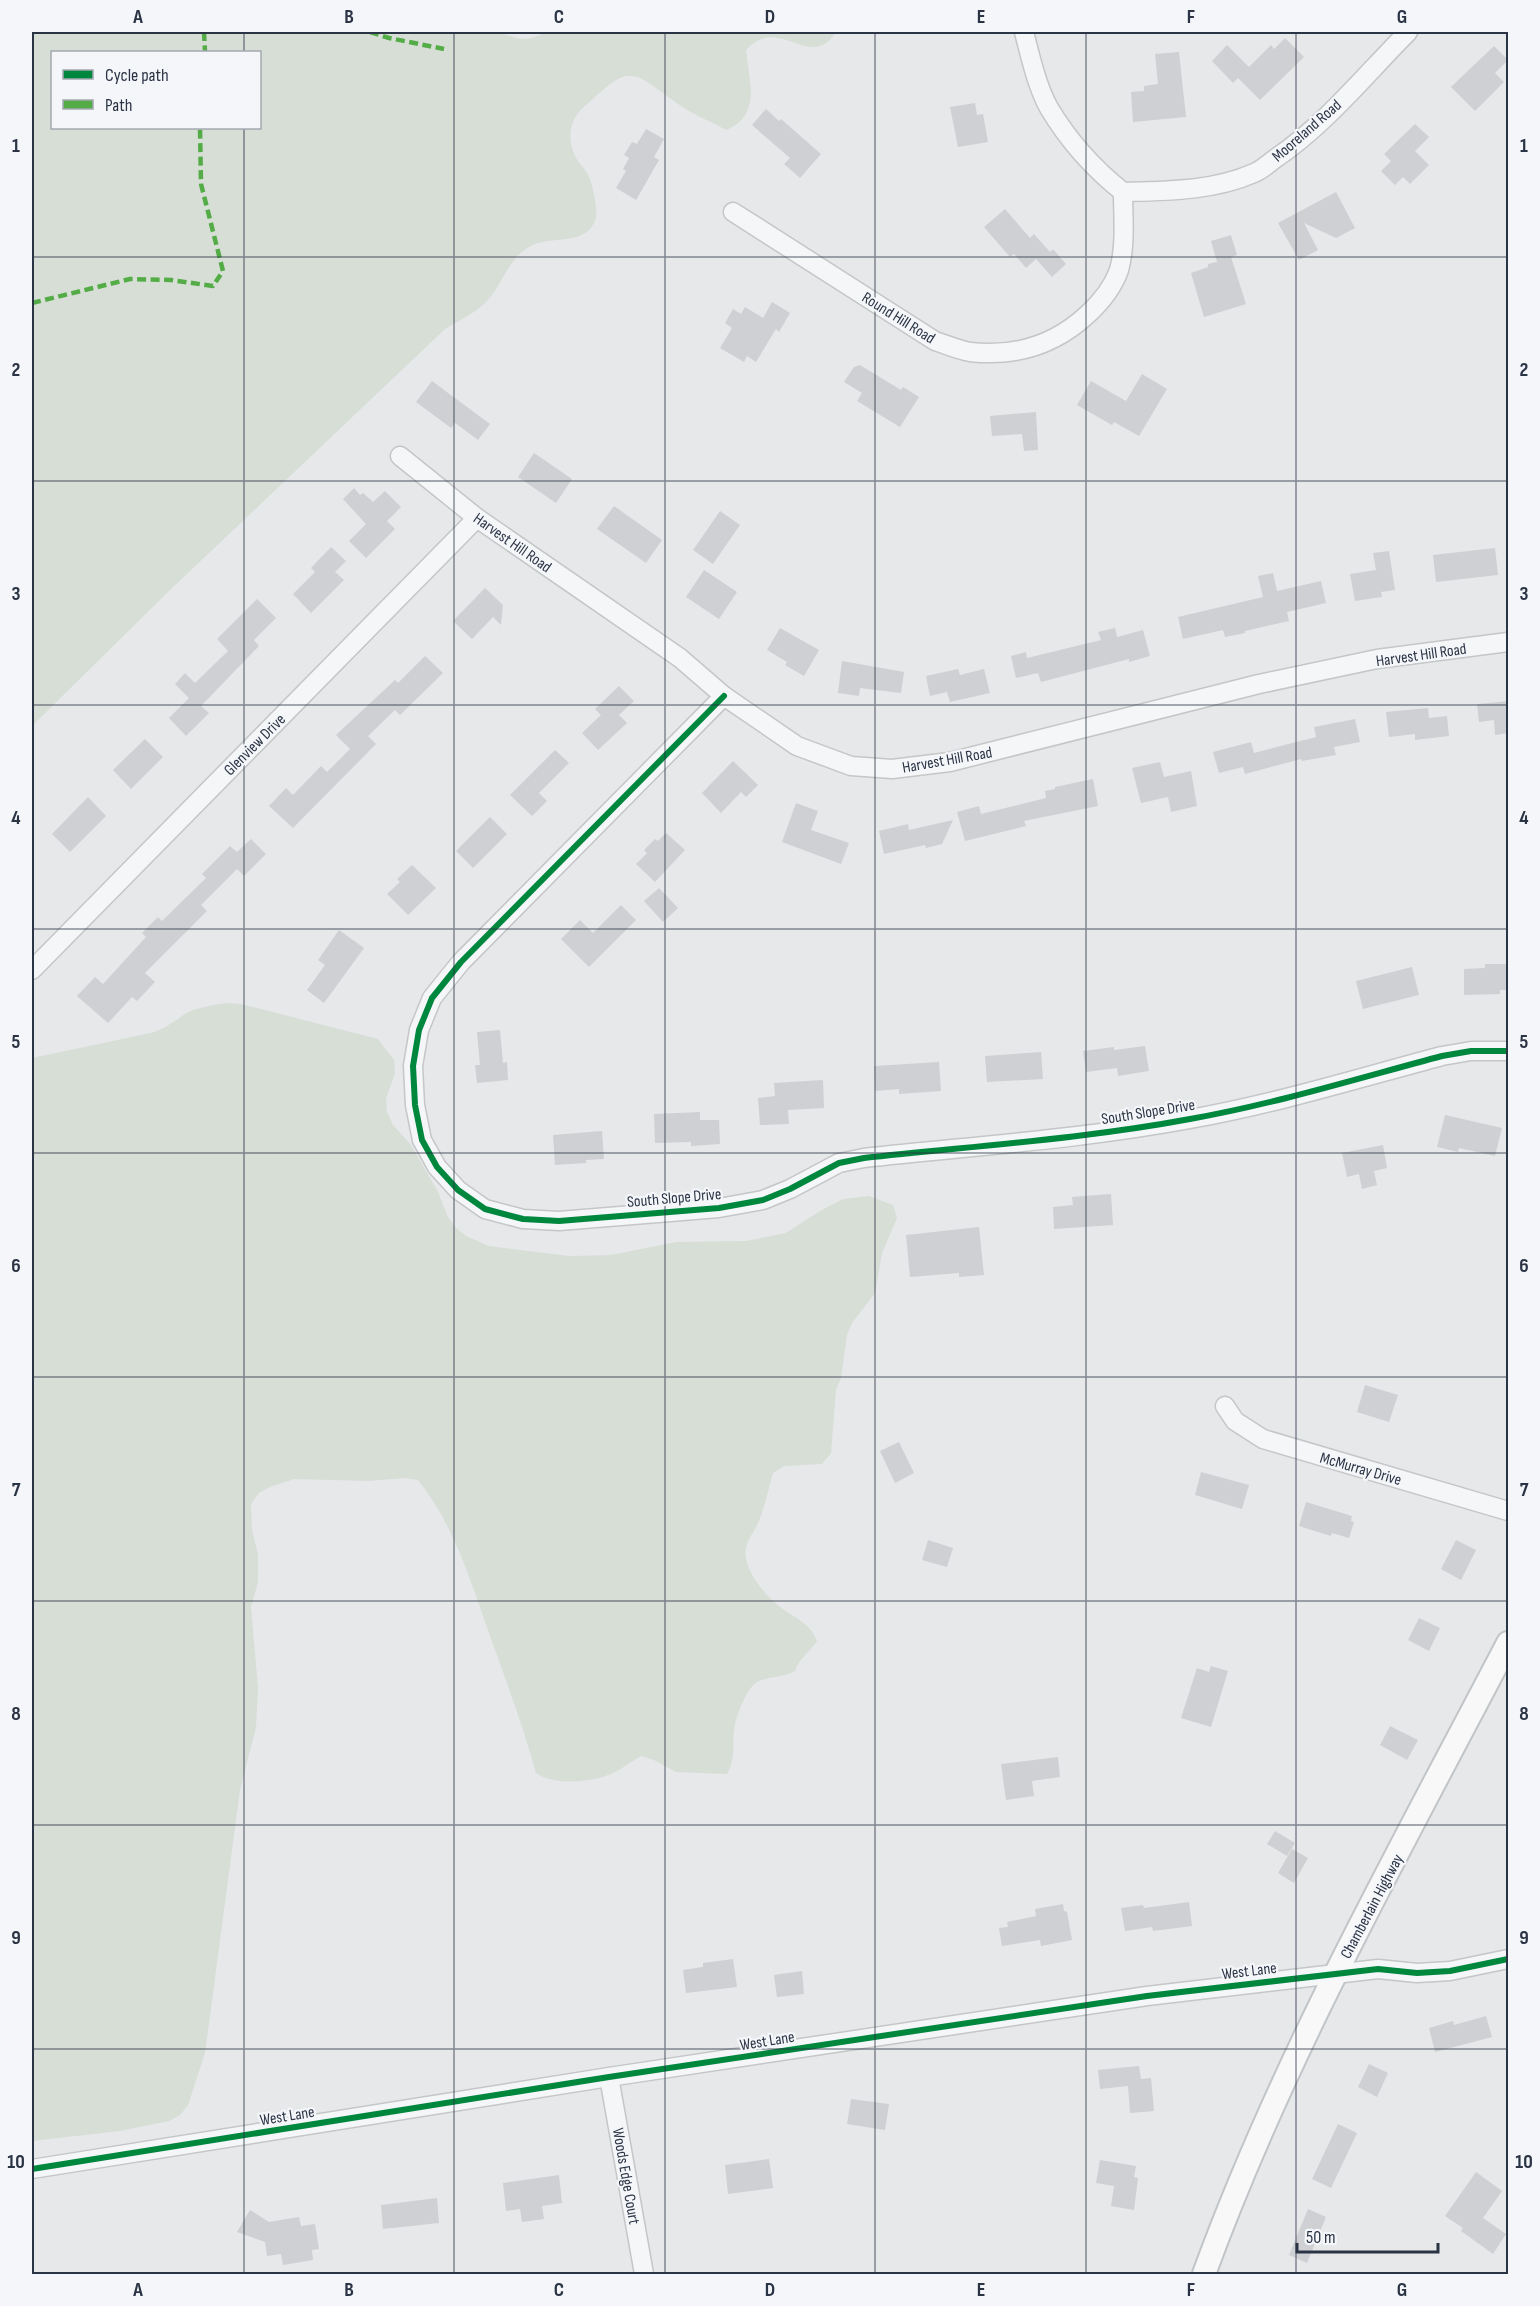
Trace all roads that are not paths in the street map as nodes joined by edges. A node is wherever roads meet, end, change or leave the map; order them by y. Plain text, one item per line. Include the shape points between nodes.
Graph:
1 (1024, 32) edge
2 (1408, 32) edge
3 (1123, 192) junction
4 (733, 212) dead end
5 (400, 456) dead end
6 (477, 518) junction
7 (1509, 642) edge
8 (724, 696) junction
9 (32, 970) edge
10 (1509, 1051) edge
11 (1225, 1406) dead end
12 (1509, 1511) edge
13 (1509, 1643) edge
14 (1509, 1959) edge
15 (1336, 1973) junction
16 (609, 2077) junction
17 (32, 2169) edge
18 (644, 2274) edge
19 (1204, 2274) edge

1 - 3 street via 1048,106 1080,151
2 - 3 street, Mooreland Road via 1318,123 1254,173 1172,190
3 - 4 street, Round Hill Road via 1119,269 1110,290 1063,334 1031,349 1002,353 969,351 935,341
5 - 6 street, Harvest Hill Road
6 - 8 street, Harvest Hill Road via 680,658
6 - 9 street, Glenview Drive
7 - 8 street, Harvest Hill Road via 1377,659 1259,684 950,762 892,769 851,766 797,746
8 - 10 street, South Slope Drive via 461,962 432,998 419,1030 413,1066 422,1140 437,1167 458,1190 485,1209 523,1219 559,1221 718,1208 763,1200 838,1164 864,1158 1181,1121 1442,1056
11 - 12 street, McMurray Drive via 1235,1420 1263,1439
13 - 15 main road, Chamberlain Highway
14 - 15 street, West Lane via 1450,1971 1378,1969
15 - 16 street, West Lane via 1147,1996
15 - 19 main road, Chamberlain Highway via 1276,2096
16 - 17 street, West Lane
16 - 18 street, Woods Edge Court

